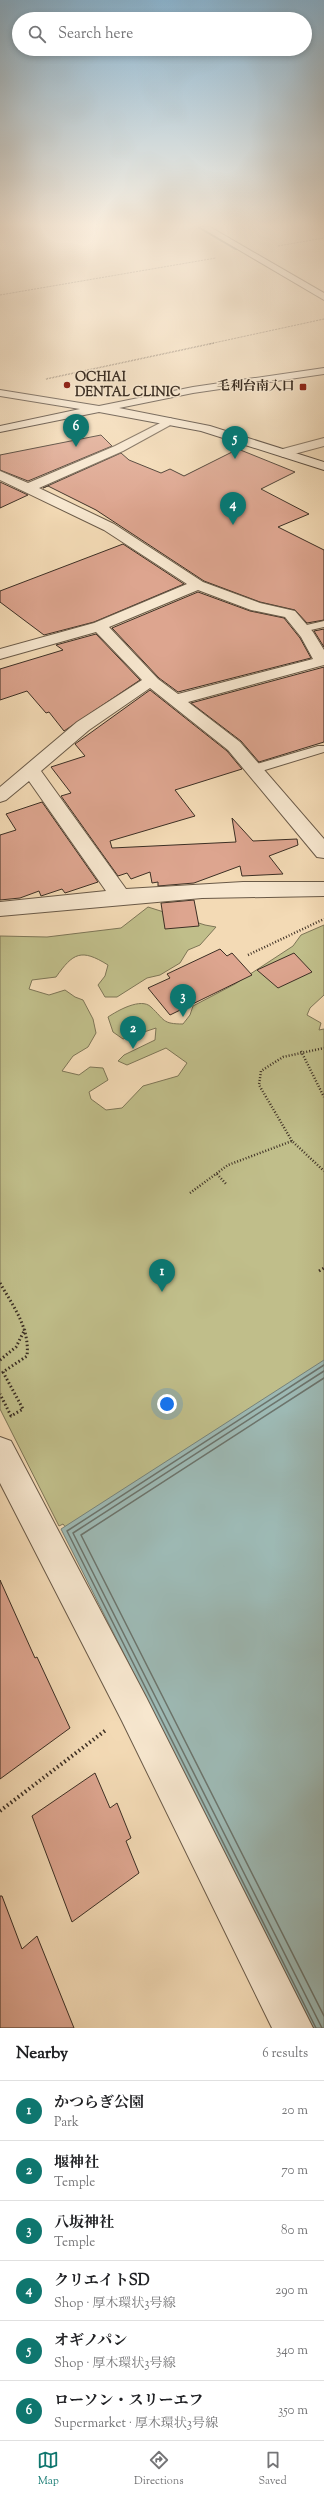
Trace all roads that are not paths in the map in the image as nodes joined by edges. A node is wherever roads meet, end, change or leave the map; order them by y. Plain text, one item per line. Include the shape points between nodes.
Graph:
1 (324, 372) edge
2 (324, 380) edge
3 (0, 393) edge
4 (95, 410) junction
5 (118, 413) junction
6 (170, 420) junction
7 (0, 429) edge
8 (0, 436) edge
9 (324, 442) edge
10 (283, 453) junction
11 (324, 466) edge
12 (0, 475) edge
13 (28, 488) junction
14 (198, 585) junction
15 (324, 624) edge
16 (99, 626) junction
17 (302, 628) junction
18 (0, 654) edge
19 (152, 682) junction
20 (176, 700) junction
21 (322, 749) dead end
22 (255, 769) junction
23 (31, 770) junction
24 (0, 796) edge
25 (324, 852) edge
26 (324, 889) edge
27 (120, 896) junction
28 (0, 909) edge
29 (0, 1452) edge
30 (293, 2028) edge

1 - 4 street via 193,390
2 - 5 street via 238,390
3 - 4 street
4 - 5 street
4 - 7 street
5 - 6 street
5 - 8 street
6 - 10 street via 231,435
6 - 13 street via 153,432 120,448
9 - 10 street
10 - 11 street
12 - 13 street
13 - 14 street via 109,528
14 - 16 street
14 - 17 street via 256,607 290,614
15 - 17 lane
16 - 18 street
16 - 19 street
17 - 20 street via 322,662
19 - 20 street
19 - 23 street via 141,686 83,726
20 - 22 street via 234,746
21 - 22 lane
22 - 25 street
23 - 24 street
23 - 27 street
26 - 27 street via 274,888
27 - 28 street
29 - 30 street via 134,1709

